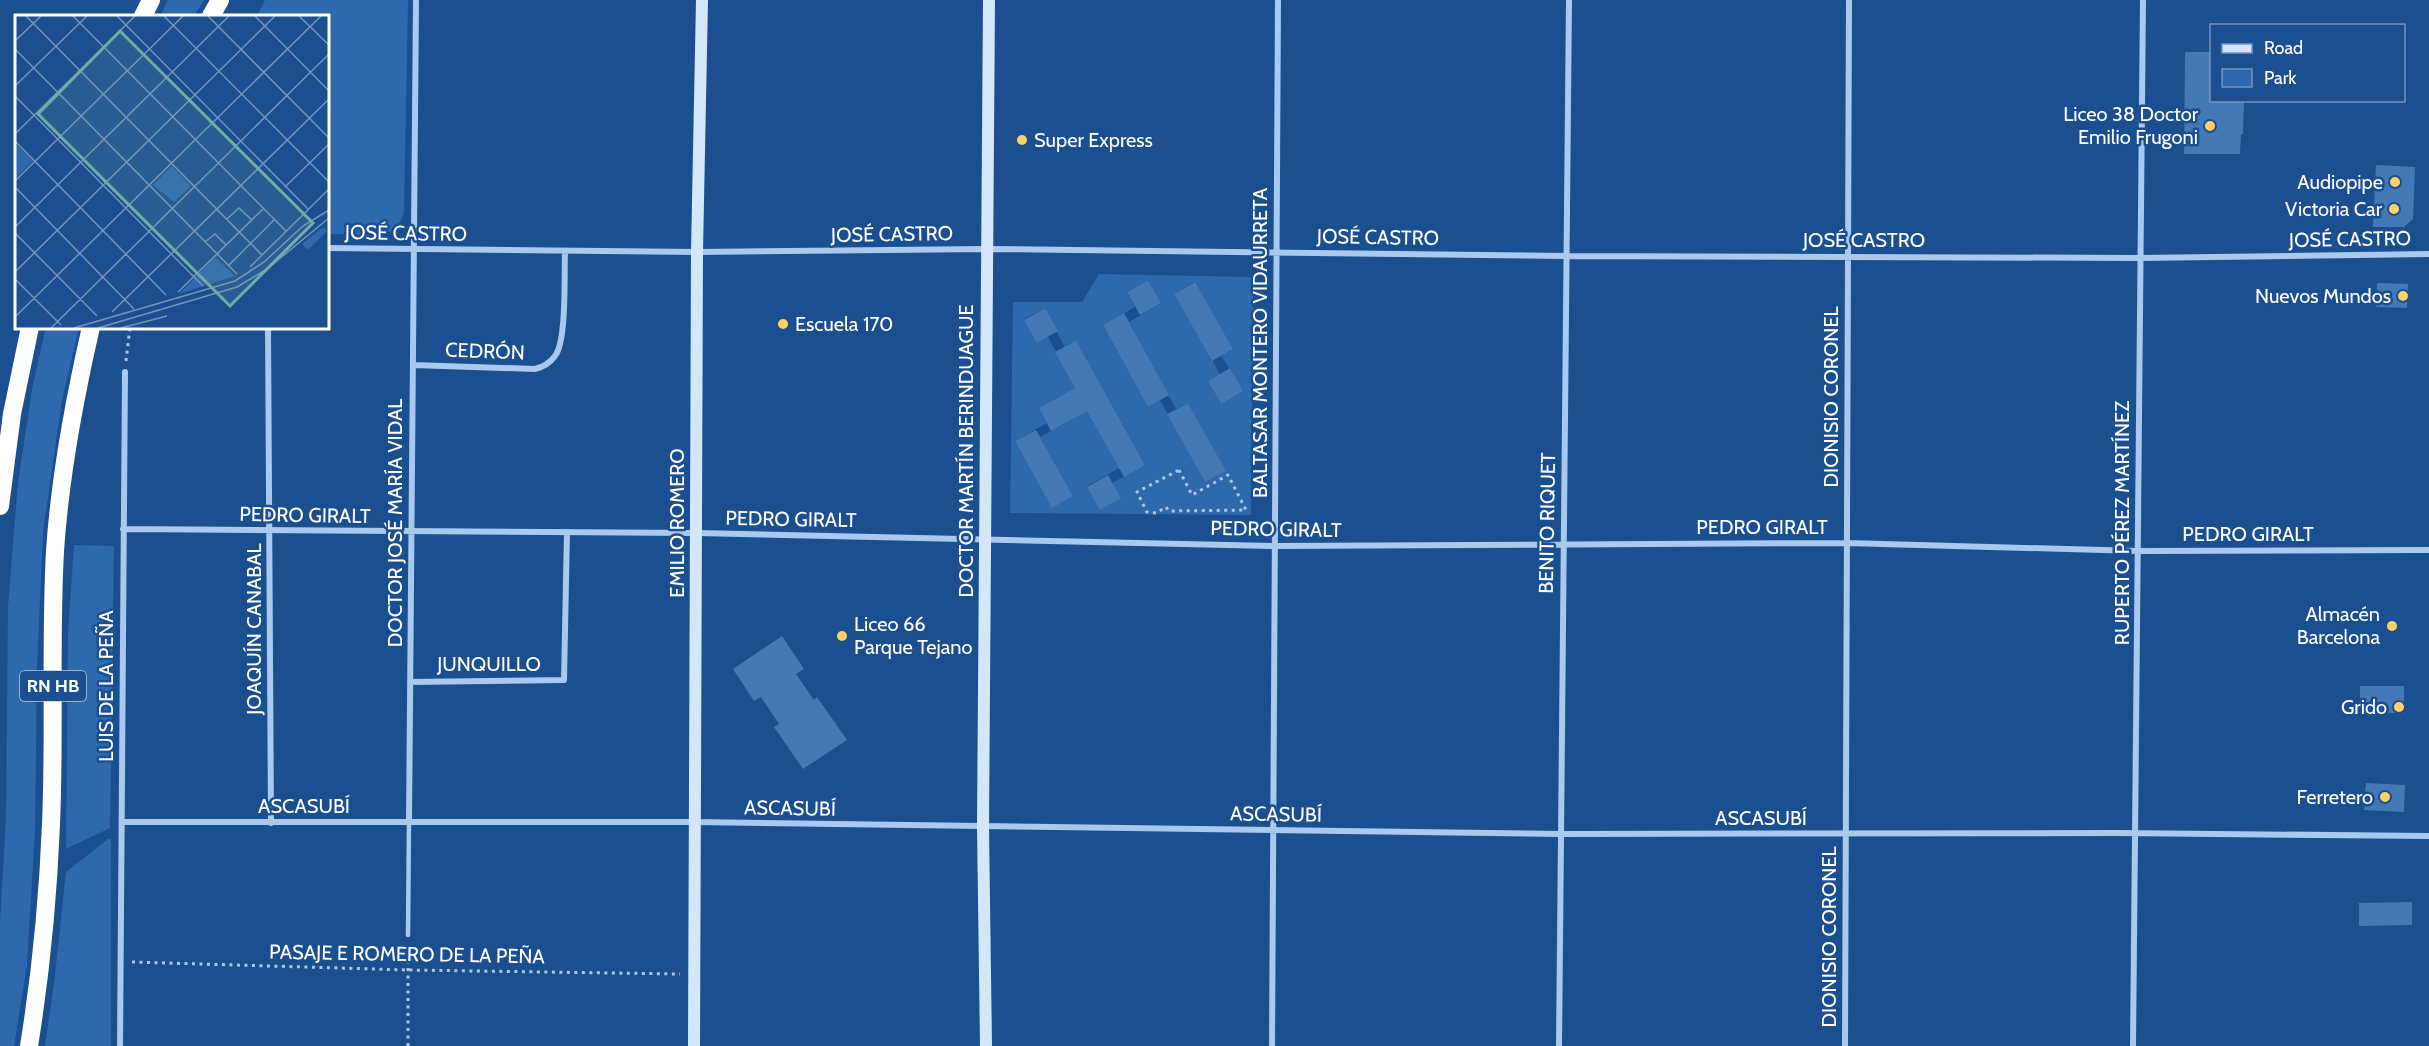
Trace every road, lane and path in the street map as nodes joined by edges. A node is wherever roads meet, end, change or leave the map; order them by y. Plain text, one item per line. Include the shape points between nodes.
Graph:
1 (151, 0) edge
2 (220, 0) edge
3 (416, 0) edge
4 (702, 0) edge
5 (989, 0) edge
6 (1278, 0) edge
7 (1569, 0) edge
8 (1849, 0) edge
9 (2143, 0) edge
10 (143, 15) edge
11 (212, 15) edge
12 (328, 248) edge
13 (414, 249) junction
14 (987, 249) junction
15 (565, 252) junction
16 (697, 252) junction
17 (1277, 252) junction
18 (2429, 254) edge
19 (1567, 256) junction
20 (1848, 256) junction
21 (2140, 258) junction
22 (30, 328) edge
23 (92, 328) edge
24 (130, 328) edge
25 (268, 328) edge
26 (413, 365) junction
27 (124, 372) joint
28 (0, 506) edge
29 (1246, 507) joint
30 (123, 529) junction
31 (269, 531) junction
32 (412, 532) junction
33 (567, 532) junction
34 (697, 533) junction
35 (985, 540) junction
36 (1847, 543) junction
37 (1563, 545) junction
38 (1275, 546) junction
39 (2429, 550) edge
40 (2138, 551) junction
41 (410, 681) junction
42 (409, 821) junction
43 (122, 822) junction
44 (695, 822) junction
45 (271, 823) junction
46 (983, 827) junction
47 (1274, 831) junction
48 (2135, 833) junction
49 (1561, 834) junction
50 (1845, 834) junction
51 (2429, 836) edge
52 (408, 935) joint
53 (120, 962) junction
54 (408, 970) junction
55 (694, 974) junction
56 (29, 1046) edge
57 (120, 1046) edge
58 (408, 1046) edge
59 (694, 1046) edge
60 (986, 1046) edge
61 (1272, 1046) edge
62 (1559, 1046) edge
63 (1845, 1046) edge
64 (2133, 1046) edge

1 - 10 highway
2 - 11 highway
3 - 13 street, DOCTOR JOSÉ MARÍA VIDAL
4 - 16 street, EMILIO ROMERO
5 - 14 street, DOCTOR MARTÍN BERINDUAGUE
6 - 17 street, BALTASAR MONTERO VIDAURRETA
7 - 19 street, BENITO RIQUET
8 - 20 street, DIONISIO CORONEL
9 - 21 street, RUPERTO PÉREZ MARTÍNEZ
12 - 13 street, JOSÉ CASTRO
13 - 15 street, JOSÉ CASTRO
13 - 26 street, DOCTOR JOSÉ MARÍA VIDAL
14 - 16 street, JOSÉ CASTRO
14 - 17 street, JOSÉ CASTRO
14 - 35 street, DOCTOR MARTÍN BERINDUAGUE
15 - 16 street, JOSÉ CASTRO
15 - 26 street, CEDRÓN via 562,338 549,363 535,369
16 - 34 street, EMILIO ROMERO
17 - 19 street, JOSÉ CASTRO
17 - 38 street, BALTASAR MONTERO VIDAURRETA
18 - 21 street, JOSÉ CASTRO
19 - 20 street, JOSÉ CASTRO
19 - 37 street, BENITO RIQUET
20 - 21 street, JOSÉ CASTRO
20 - 36 street, DIONISIO CORONEL
21 - 40 street, RUPERTO PÉREZ MARTÍNEZ
22 - 28 highway via 12,414
23 - 56 highway, RN HB via 59,504 52,623 51,823 42,966
24 - 27 path
25 - 31 street, JOAQUÍN CANABAL
26 - 32 street, DOCTOR JOSÉ MARÍA VIDAL
27 - 30 street, LUIS DE LA PEÑA
29 - 29 path via 1228,475 1192,495 1179,470 1137,492 1148,512 1156,513 1166,507 1169,511
30 - 31 street, PEDRO GIRALT
30 - 43 street, LUIS DE LA PEÑA
31 - 32 street, PEDRO GIRALT
31 - 45 street, JOAQUÍN CANABAL
32 - 33 street, PEDRO GIRALT
32 - 41 street, DOCTOR JOSÉ MARÍA VIDAL
33 - 34 street, PEDRO GIRALT
33 - 41 street, JUNQUILLO via 564,680
34 - 35 street, PEDRO GIRALT
34 - 44 street, EMILIO ROMERO
35 - 38 street, PEDRO GIRALT
35 - 46 street, DOCTOR MARTÍN BERINDUAGUE
36 - 37 street, PEDRO GIRALT
36 - 40 street, PEDRO GIRALT
36 - 50 street, DIONISIO CORONEL
37 - 38 street, PEDRO GIRALT
37 - 49 street, BENITO RIQUET
38 - 47 street, BALTASAR MONTERO VIDAURRETA
39 - 40 street, PEDRO GIRALT
40 - 48 street, RUPERTO PÉREZ MARTÍNEZ
41 - 42 street, DOCTOR JOSÉ MARÍA VIDAL
42 - 44 street, ASCASUBÍ
42 - 45 street, ASCASUBÍ
42 - 52 lane, DOCTOR JOSÉ MARÍA VIDAL
43 - 45 street, ASCASUBÍ
43 - 53 street, LUIS DE LA PEÑA
44 - 46 street, ASCASUBÍ
44 - 55 street, EMILIO ROMERO
46 - 47 street, ASCASUBÍ
46 - 60 street, DOCTOR MARTÍN BERINDUAGUE
47 - 49 street, ASCASUBÍ
47 - 61 street, BALTASAR MONTERO VIDAURRETA
48 - 50 street, ASCASUBÍ
48 - 51 street, ASCASUBÍ
48 - 64 street, RUPERTO PÉREZ MARTÍNEZ
49 - 50 street, ASCASUBÍ
49 - 62 street, BENITO RIQUET
50 - 63 street, DIONISIO CORONEL
52 - 54 path
53 - 54 path, PASAJE E ROMERO DE LA PEÑA
53 - 57 street, LUIS DE LA PEÑA
54 - 55 path, PASAJE E ROMERO DE LA PEÑA
54 - 58 path
55 - 59 street, EMILIO ROMERO

